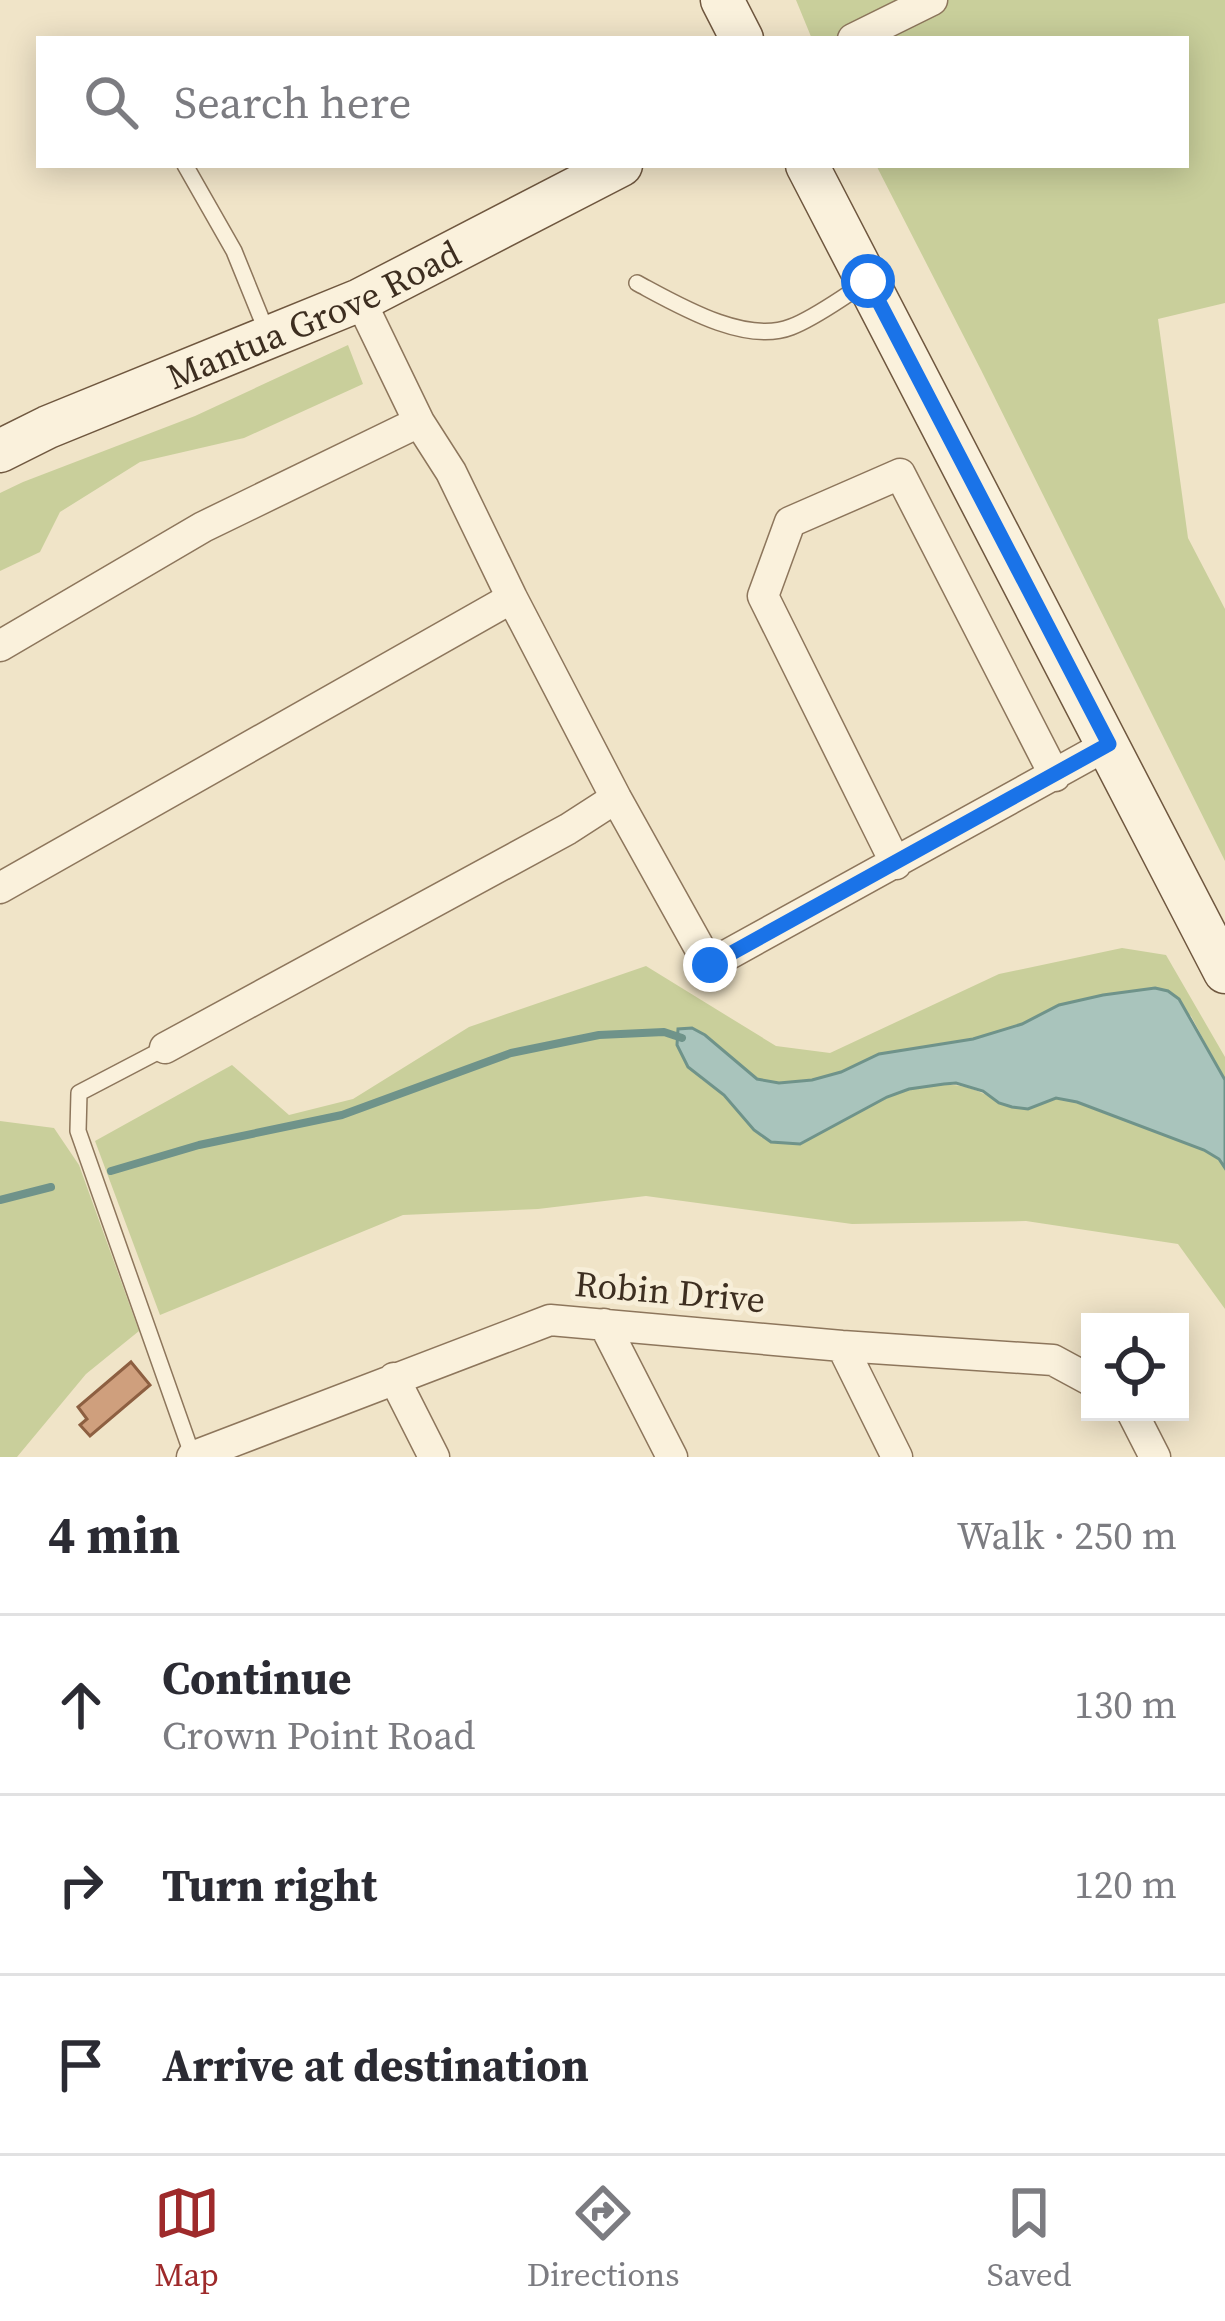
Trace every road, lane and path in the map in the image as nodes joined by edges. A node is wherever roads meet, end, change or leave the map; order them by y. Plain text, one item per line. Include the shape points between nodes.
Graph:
1 (722, 0) edge
2 (932, 0) edge
3 (740, 36) edge
4 (859, 36) edge
5 (187, 168) edge
6 (615, 168) edge
7 (809, 168) edge
8 (868, 281) junction
9 (638, 283) dead end
10 (359, 301) junction
11 (269, 338) junction
12 (419, 422) junction
13 (0, 451) edge
14 (512, 598) junction
15 (0, 646) edge
16 (1109, 744) junction
17 (1055, 776) junction
18 (616, 798) junction
19 (896, 864) junction
20 (0, 888) edge
21 (1225, 972) edge
22 (165, 1048) joint
23 (604, 1324) junction
24 (842, 1346) junction
25 (1081, 1375) edge
26 (394, 1378) junction
27 (1137, 1421) edge
28 (199, 1456) edge
29 (434, 1457) edge
30 (672, 1457) edge
31 (897, 1457) edge
32 (1155, 1457) edge

1 - 3 main road
2 - 4 street
5 - 11 lane via 234,250
6 - 10 main road, Mantua Grove Road
7 - 8 main road
8 - 9 lane via 792,327 766,333 678,306
8 - 16 main road
10 - 11 main road, Mantua Grove Road
10 - 12 street
11 - 13 main road, Mantua Grove Road
12 - 14 street
12 - 15 street via 203,526
14 - 18 street
14 - 20 street
16 - 17 street
16 - 21 main road
17 - 19 street
17 - 19 street via 901,474 790,522 763,596
18 - 19 street via 710,965
18 - 22 street
22 - 28 lane via 79,1093 78,1131
23 - 24 street, Robin Drive
23 - 26 street, Robin Drive via 550,1320
23 - 30 street
24 - 25 street, Robin Drive via 1053,1360
24 - 31 street
26 - 28 street, Robin Drive
26 - 29 street
27 - 32 street

